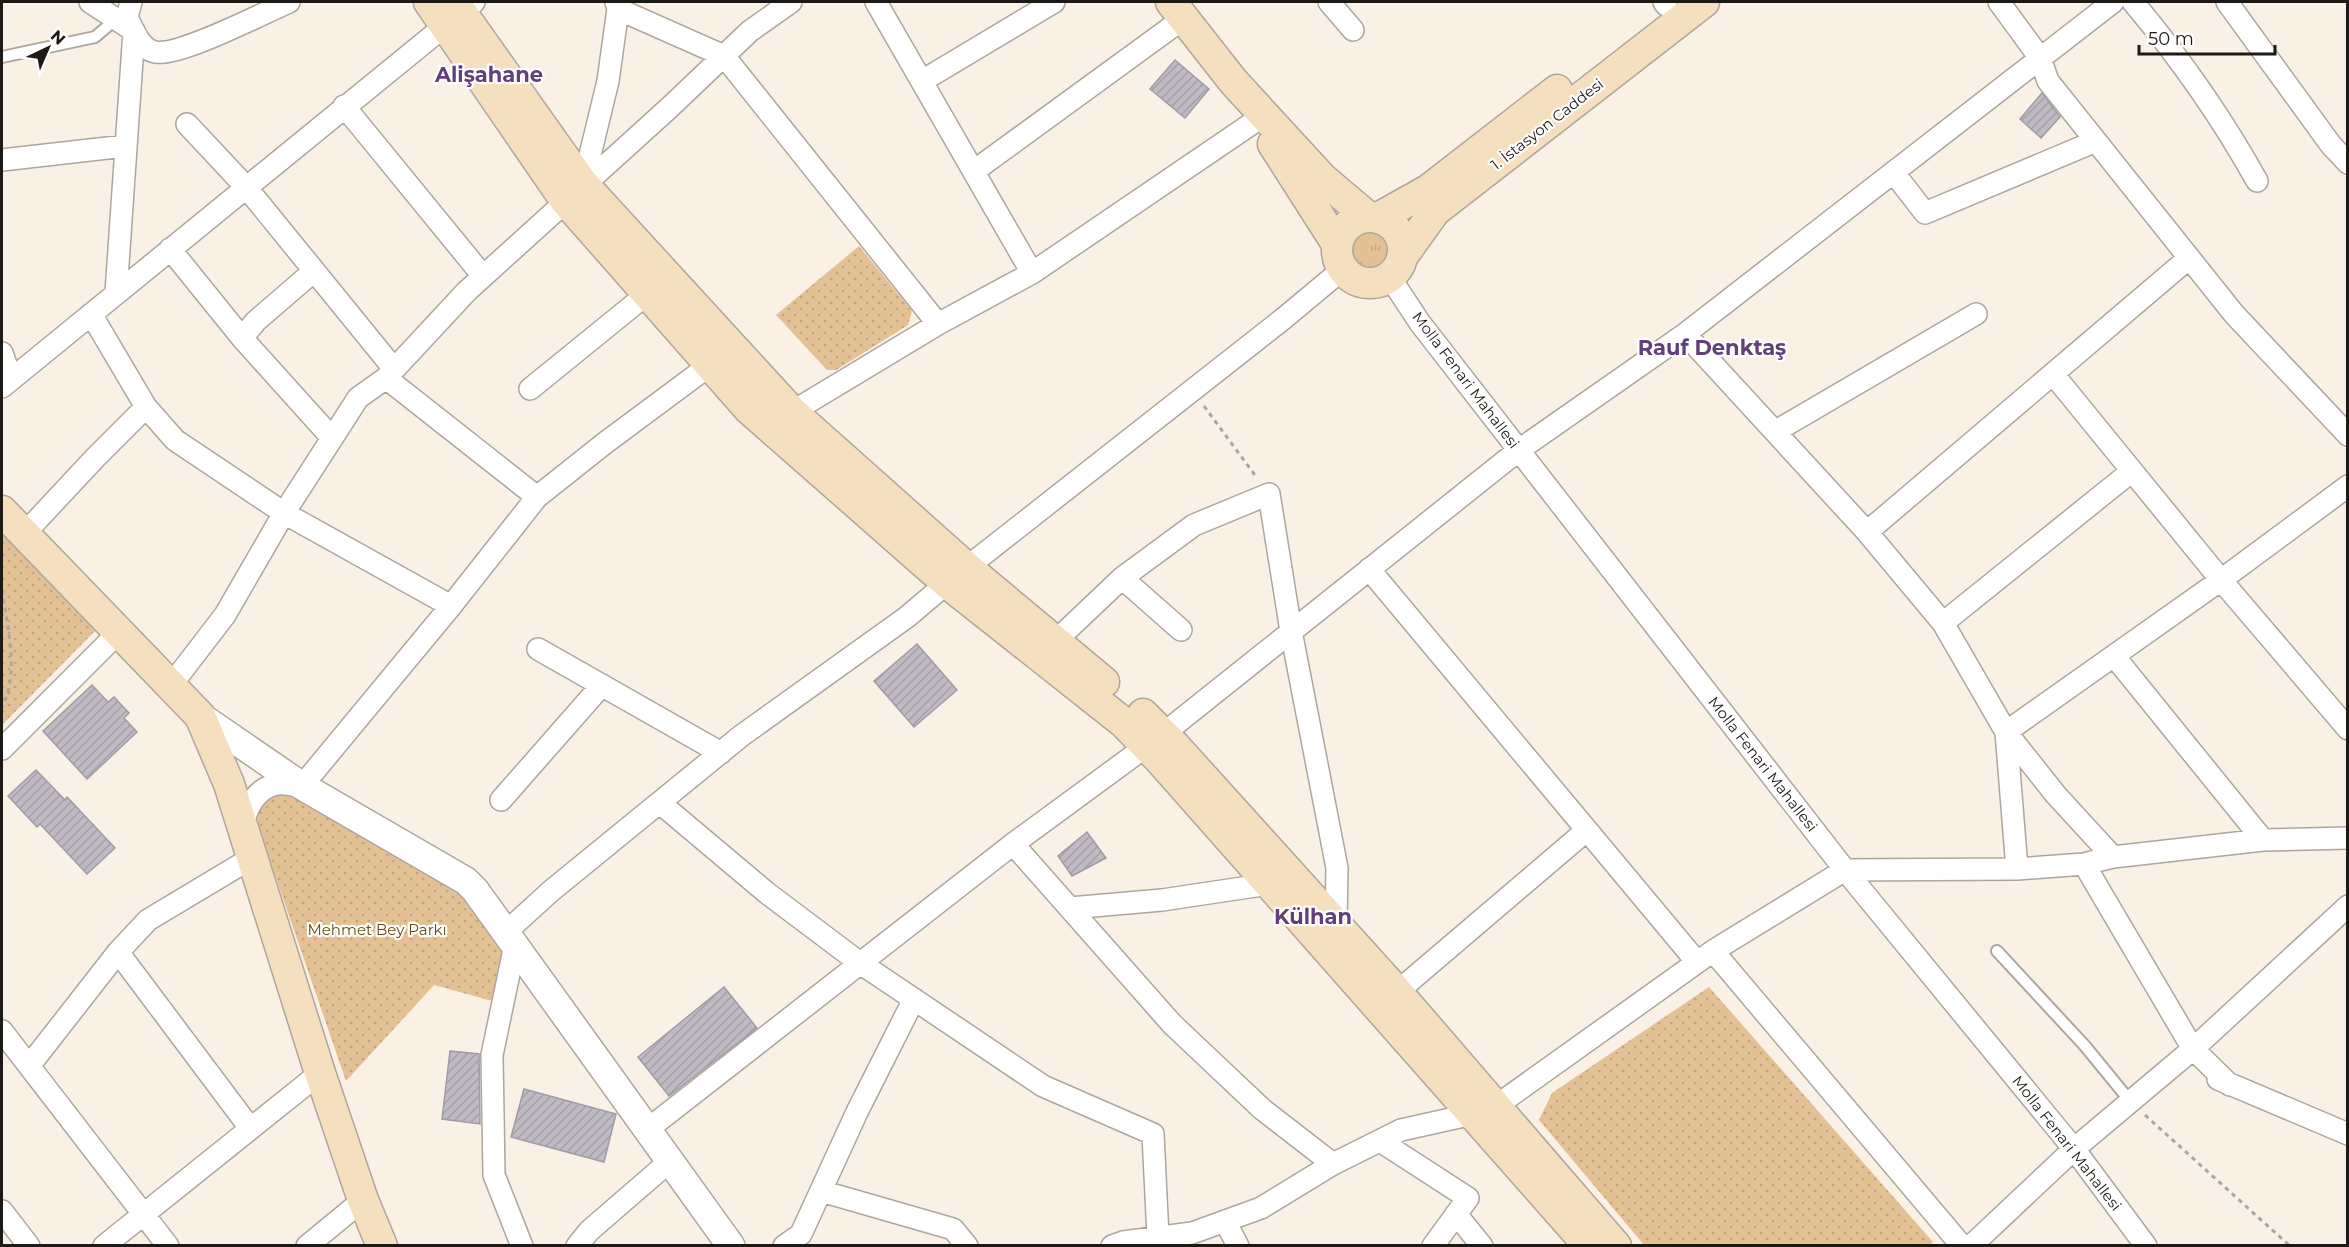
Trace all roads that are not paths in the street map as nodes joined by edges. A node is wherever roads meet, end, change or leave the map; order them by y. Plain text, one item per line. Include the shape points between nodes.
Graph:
1 (90, 2) edge
2 (131, 2) edge
3 (289, 2) edge
4 (791, 2) edge
5 (876, 2) edge
6 (1054, 2) edge
7 (1329, 2) edge
8 (1704, 2) edge
9 (1999, 2) edge
10 (2133, 2) edge
11 (2227, 2) edge
12 (1667, 3) edge
13 (2104, 4) edge
14 (617, 5) edge
15 (1178, 7) edge
16 (452, 8) edge
17 (116, 19) junction
18 (1353, 30) dead end
19 (134, 32) junction
20 (723, 56) junction
21 (2, 57) edge
22 (2040, 58) junction
23 (922, 81) junction
24 (1233, 81) junction
25 (344, 106) junction
26 (1257, 120) junction
27 (187, 124) dead end
28 (2339, 140) edge
29 (2096, 141) junction
30 (125, 146) junction
31 (2, 160) edge
32 (2348, 163) edge
33 (974, 171) junction
34 (1894, 173) junction
35 (2257, 182) dead end
36 (246, 187) junction
37 (574, 192) junction
38 (1373, 217) junction
39 (170, 249) junction
40 (1340, 257) junction
41 (2189, 258) junction
42 (1395, 267) junction
43 (315, 271) junction
44 (1032, 273) junction
45 (483, 276) junction
46 (116, 293) junction
47 (648, 294) junction
48 (91, 314) junction
49 (1977, 314) dead end
50 (938, 324) junction
51 (1684, 334) junction
52 (242, 338) junction
53 (2, 353) edge
54 (710, 365) junction
55 (390, 373) junction
56 (2053, 374) junction
57 (6, 383) edge
58 (530, 389) dead end
59 (146, 407) junction
60 (792, 412) junction
61 (1776, 431) junction
62 (2348, 435) edge
63 (332, 438) junction
64 (1519, 450) junction
65 (2132, 471) junction
66 (2348, 486) edge
67 (537, 497) junction
68 (2, 511) edge
69 (284, 513) junction
70 (1867, 532) junction
71 (24, 534) junction
72 (1369, 569) junction
73 (957, 575) junction
74 (1122, 578) junction
75 (2221, 580) junction
76 (451, 606) junction
77 (1943, 623) junction
78 (1181, 630) dead end
79 (1291, 631) junction
80 (118, 633) junction
81 (538, 649) dead end
82 (1047, 649) junction
83 (2114, 657) junction
84 (172, 684) junction
85 (602, 685) junction
86 (200, 716) junction
87 (2348, 729) edge
88 (2006, 732) junction
89 (1155, 740) junction
90 (2, 750) edge
91 (721, 753) junction
92 (302, 786) junction
93 (501, 800) dead end
94 (660, 803) junction
95 (243, 826) junction
96 (1587, 830) junction
97 (2348, 838) edge
98 (2263, 840) junction
99 (1013, 844) junction
100 (253, 857) junction
101 (2113, 857) junction
102 (2084, 864) junction
103 (2017, 869) junction
104 (1845, 870) junction
105 (1269, 884) junction
106 (2348, 906) edge
107 (1070, 908) junction
108 (1336, 923) junction
109 (510, 938) junction
110 (1997, 951) dead end
111 (118, 952) junction
112 (1705, 956) junction
113 (860, 963) junction
114 (1397, 992) junction
115 (914, 999) junction
116 (2, 1031) edge
117 (2186, 1055) junction
118 (29, 1066) junction
119 (320, 1073) junction
120 (2130, 1101) junction
121 (1485, 1110) junction
122 (250, 1128) junction
123 (648, 1129) junction
124 (2348, 1134) edge
125 (1380, 1141) junction
126 (2074, 1149) junction
127 (670, 1161) junction
128 (1333, 1164) junction
129 (821, 1191) junction
130 (363, 1200) junction
131 (2, 1211) edge
132 (143, 1213) junction
133 (1456, 1214) junction
134 (1226, 1221) junction
135 (1158, 1237) junction
136 (29, 1245) edge
137 (104, 1245) edge
138 (168, 1245) edge
139 (307, 1245) edge
140 (382, 1245) edge
141 (522, 1245) edge
142 (577, 1245) edge
143 (731, 1245) edge
144 (784, 1245) edge
145 (968, 1245) edge
146 (1112, 1245) edge
147 (1238, 1245) edge
148 (1433, 1245) edge
149 (1482, 1245) edge
150 (1589, 1245) edge
151 (1616, 1245) edge
152 (1962, 1245) edge
153 (1971, 1245) edge
154 (2146, 1245) edge

1 - 17 street
2 - 19 street via 127,17
3 - 19 street via 180,49 155,52 143,46
4 - 20 street
5 - 23 street
6 - 23 street
7 - 18 street
8 - 42 main road, 1. İstasyon Caddesi via 1435,211
9 - 22 street
10 - 35 street via 2166,41
11 - 28 street
12 - 38 main road, 1. İstasyon Caddesi via 1428,190
13 - 22 street
14 - 20 street
14 - 37 street via 608,81
15 - 24 main road
15 - 33 street
16 - 25 street
16 - 37 main road
17 - 19 street
17 - 21 lane via 95,37
19 - 30 street
20 - 37 street
20 - 50 street
22 - 29 street via 2048,81
22 - 34 street
23 - 33 street
24 - 26 main road
24 - 38 main road via 1322,178
25 - 36 street
25 - 45 street
26 - 40 main road
26 - 44 street
27 - 36 street
28 - 32 street
29 - 34 street via 1925,213
29 - 41 street
30 - 31 street
30 - 46 street
33 - 44 street
34 - 51 street
36 - 39 street
36 - 43 street
37 - 45 street
37 - 47 main road
37 - 60 main road
38 - 40 main road via 1351,222 1340,236
38 - 42 main road via 1387,222 1400,237 1402,247
39 - 46 street
39 - 52 street
40 - 42 main road via 1360,281 1380,281
40 - 73 street via 1192,390
41 - 56 street
41 - 62 street via 2234,314
42 - 64 street, Molla Fenari Mahallesi via 1420,323
43 - 52 street via 256,321
43 - 55 street
44 - 50 street
45 - 55 street
46 - 48 street
47 - 54 main road
47 - 58 street
48 - 57 street
48 - 59 street
49 - 61 street
50 - 60 street
51 - 61 street
51 - 64 street
52 - 63 street
53 - 57 street
54 - 67 street
54 - 73 main road via 749,409
55 - 63 street via 358,398
55 - 67 street
56 - 65 street
56 - 70 street
59 - 69 street via 175,440
59 - 71 street
60 - 73 main road
61 - 70 street
63 - 69 street
64 - 72 street
64 - 104 street, Molla Fenari Mahallesi
65 - 75 street
65 - 77 street
66 - 75 street
67 - 76 street
68 - 71 main road
69 - 76 street
69 - 84 street via 225,615
70 - 77 street
71 - 80 main road
72 - 79 street
72 - 96 street
73 - 82 main road
73 - 91 street via 907,617
74 - 78 street
74 - 79 street via 1194,525 1269,494
74 - 82 street
75 - 83 street
75 - 87 street
76 - 92 street
77 - 88 street
79 - 89 street
79 - 108 street via 1337,868
80 - 84 main road
80 - 90 street
81 - 85 street
82 - 89 main road via 1124,723
83 - 88 street
83 - 98 street
84 - 86 main road
85 - 91 street
85 - 93 street
86 - 92 street
86 - 95 main road
88 - 101 street
88 - 103 street
89 - 99 street
89 - 105 main road
89 - 108 main road
91 - 94 street
92 - 95 street via 268,787 252,801
92 - 109 street via 466,881
94 - 109 street via 551,891
94 - 113 street via 767,893
95 - 100 main road
96 - 112 street
96 - 114 street
97 - 98 street
98 - 101 street
99 - 107 street
99 - 113 street
100 - 111 street via 148,920
100 - 119 main road
101 - 102 street
102 - 103 street
102 - 117 street
103 - 104 street
104 - 112 street
104 - 126 street, Molla Fenari Mahallesi
105 - 107 street via 1162,900
105 - 121 main road
106 - 117 street
107 - 128 street via 1172,1024 1262,1109
108 - 114 main road
109 - 123 street
109 - 141 street via 492,1055 494,1175
110 - 120 lane
111 - 118 street
111 - 122 street
112 - 121 street
112 - 152 street
113 - 115 street
113 - 123 street
114 - 121 main road
115 - 129 street
115 - 135 street via 1043,1086 1153,1134
116 - 118 street
117 - 120 street
117 - 124 street via 2230,1085
118 - 132 street
119 - 122 street
119 - 130 main road
120 - 126 street
121 - 125 street via 1401,1130
121 - 150 main road
121 - 151 main road
122 - 132 street
123 - 127 street
125 - 128 street
125 - 133 street via 1468,1198
126 - 153 street
126 - 154 street, Molla Fenari Mahallesi
127 - 142 street
127 - 143 street
128 - 134 street via 1261,1208
129 - 144 street via 801,1234
129 - 145 street via 953,1229
130 - 139 street
130 - 140 main road
131 - 136 street
132 - 137 street
132 - 138 street
133 - 148 street
133 - 149 street
134 - 135 street via 1192,1233
134 - 147 street
135 - 146 street

